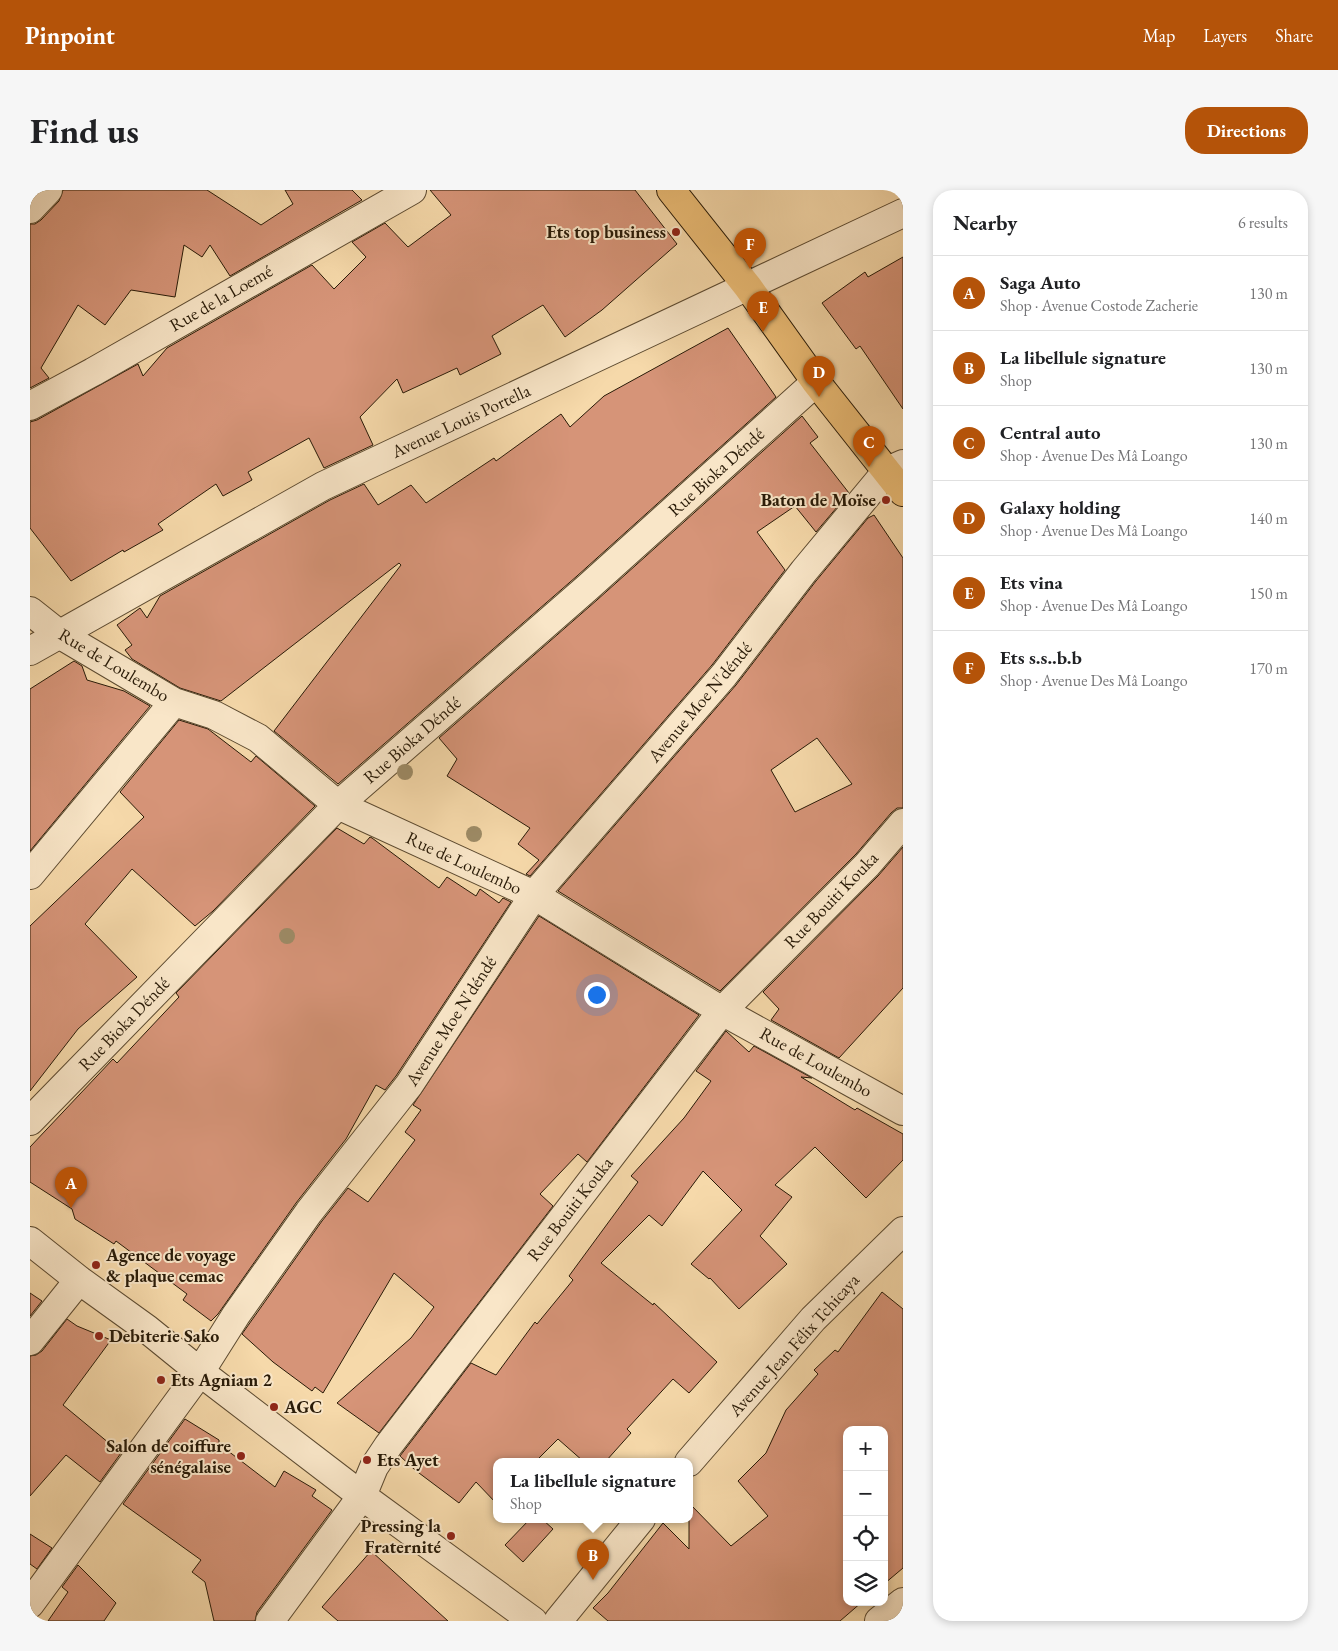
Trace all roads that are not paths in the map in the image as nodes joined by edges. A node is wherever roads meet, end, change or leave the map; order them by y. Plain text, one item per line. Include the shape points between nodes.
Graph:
1 (48, 190) edge
2 (412, 190) edge
3 (671, 190) edge
4 (30, 209) edge
5 (903, 213) edge
6 (748, 287) junction
7 (816, 382) junction
8 (30, 406) edge
9 (898, 476) edge
10 (30, 611) edge
11 (59, 634) junction
12 (30, 651) edge
13 (174, 702) junction
14 (338, 805) junction
15 (903, 823) edge
16 (30, 875) edge
17 (534, 895) junction
18 (722, 1011) junction
19 (903, 1110) edge
20 (30, 1120) edge
21 (903, 1231) edge
22 (30, 1241) edge
23 (79, 1280) junction
24 (30, 1341) edge
25 (200, 1372) junction
26 (692, 1458) edge
27 (362, 1496) junction
28 (638, 1523) edge
29 (903, 1602) edge
30 (30, 1604) edge
31 (270, 1621) edge
32 (533, 1621) edge
33 (558, 1621) edge
34 (879, 1621) edge

1 - 4 street
2 - 8 street, Rue de la Loemé
3 - 6 main road
5 - 6 street, Avenue Louis Portella
6 - 7 main road
6 - 11 street, Avenue Louis Portella via 323,486
7 - 9 main road
7 - 14 street, Rue Bioka Déndé via 587,588
9 - 17 street, Avenue Moe N'déndé via 804,571 724,676
10 - 11 street, Rue de Loulembo
11 - 12 street, Avenue Louis Portella
11 - 13 street, Rue de Loulembo
13 - 14 street, Rue de Loulembo via 214,715 258,738
13 - 16 street
14 - 17 street, Rue de Loulembo
14 - 20 street, Rue Bioka Déndé
15 - 18 street, Rue Bouiti Kouka via 867,865
17 - 18 street, Rue de Loulembo
17 - 25 street, Avenue Moe N'déndé via 409,1086 309,1212
18 - 19 street, Rue de Loulembo
18 - 27 street, Rue Bouiti Kouka via 388,1446 374,1467
21 - 26 street, Avenue Jean Félix Tchicaya via 813,1319
22 - 23 street
23 - 24 street
23 - 25 street
25 - 27 street
25 - 30 street, Avenue Moe N'déndé
27 - 31 street, Rue Bouiti Kouka
27 - 32 street
28 - 33 street
29 - 34 street

